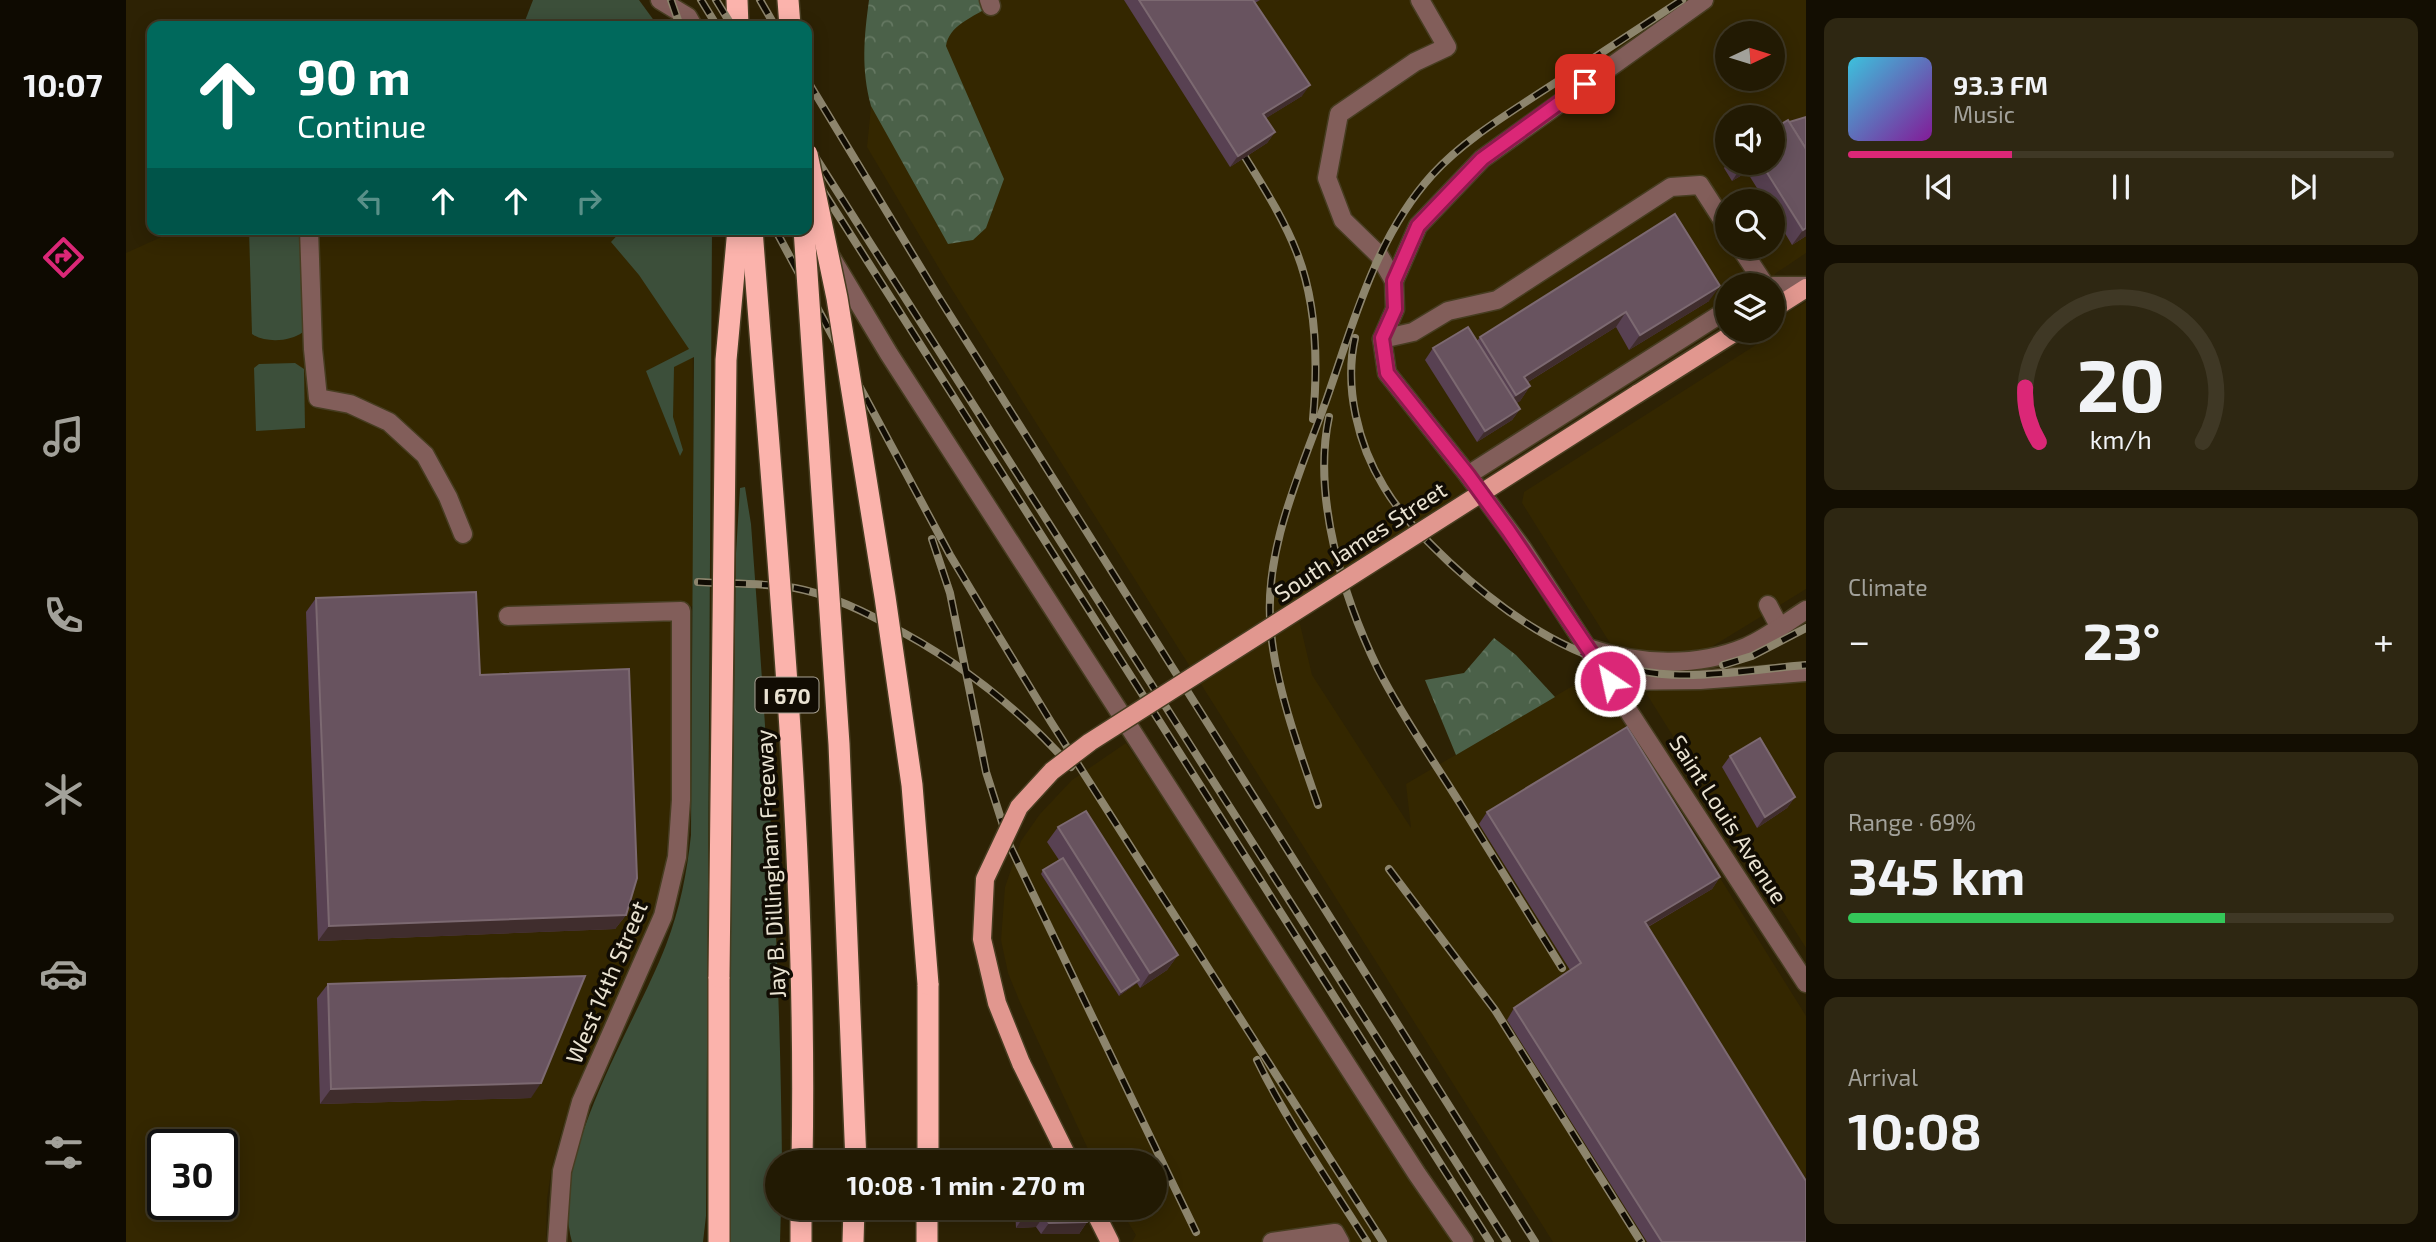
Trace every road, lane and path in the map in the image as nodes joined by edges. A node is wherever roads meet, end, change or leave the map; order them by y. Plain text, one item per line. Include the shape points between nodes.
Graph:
1 (660, 0) edge
2 (737, 0) edge
3 (788, 0) edge
4 (1420, 0) edge
5 (1704, 0) edge
6 (691, 21) edge
7 (738, 21) edge
8 (790, 21) edge
9 (812, 178) edge
10 (1715, 208) edge
11 (812, 225) edge
12 (309, 235) edge
13 (737, 235) edge
14 (752, 235) edge
15 (804, 235) edge
16 (1394, 281) junction
17 (1785, 286) edge
18 (1806, 287) edge
19 (1785, 301) edge
20 (1715, 318) edge
21 (1382, 338) junction
22 (1718, 343) edge
23 (1468, 475) junction
24 (463, 534) dead end
25 (1768, 605) dead end
26 (1806, 610) edge
27 (508, 616) dead end
28 (1779, 626) junction
29 (1588, 648) junction
30 (1806, 672) edge
31 (1610, 681) junction
32 (1804, 974) edge
33 (802, 1150) edge
34 (856, 1150) edge
35 (928, 1150) edge
36 (1064, 1150) edge
37 (802, 1220) edge
38 (854, 1220) edge
39 (1098, 1220) edge
40 (1107, 1240) edge
41 (718, 1241) edge
42 (557, 1242) edge
43 (801, 1242) edge
44 (853, 1242) edge
45 (1272, 1242) edge
46 (1340, 1242) edge
47 (1464, 1242) edge

1 - 6 street
2 - 7 highway
3 - 8 highway
4 - 16 street via 1447,47 1415,62 1339,114 1327,178 1343,220 1379,255
5 - 16 street via 1482,159 1418,226
9 - 35 highway, bridge via 837,298 912,785 928,984
10 - 21 street via 1700,185 1671,187 1497,300 1448,311 1413,332
11 - 47 street via 896,366
12 - 24 street via 318,398 350,404 389,422 425,455
13 - 41 highway, bridge via 726,360
14 - 33 highway, Jay B. Dillingham Freeway / I 670, bridge via 792,768 804,1042
15 - 34 highway, I 670, bridge via 839,744
16 - 21 street via 1395,309
17 - 18 street
18 - 19 main road
20 - 23 street
21 - 23 street, Saint Louis Avenue via 1387,373
22 - 36 main road, South James Street, bridge via 1090,742 1052,771 1019,807 985,879 982,939 997,1003
23 - 29 street, Saint Louis Avenue
25 - 28 street
26 - 28 street
27 - 42 street, West 14th Street via 681,611 677,857 663,916 582,1102 562,1171
28 - 29 street via 1748,646 1678,662 1615,657
29 - 31 street, Saint Louis Avenue
30 - 31 street
31 - 32 street, Saint Louis Avenue
37 - 43 highway
38 - 44 highway
39 - 40 main road
45 - 46 street via 1335,1233

